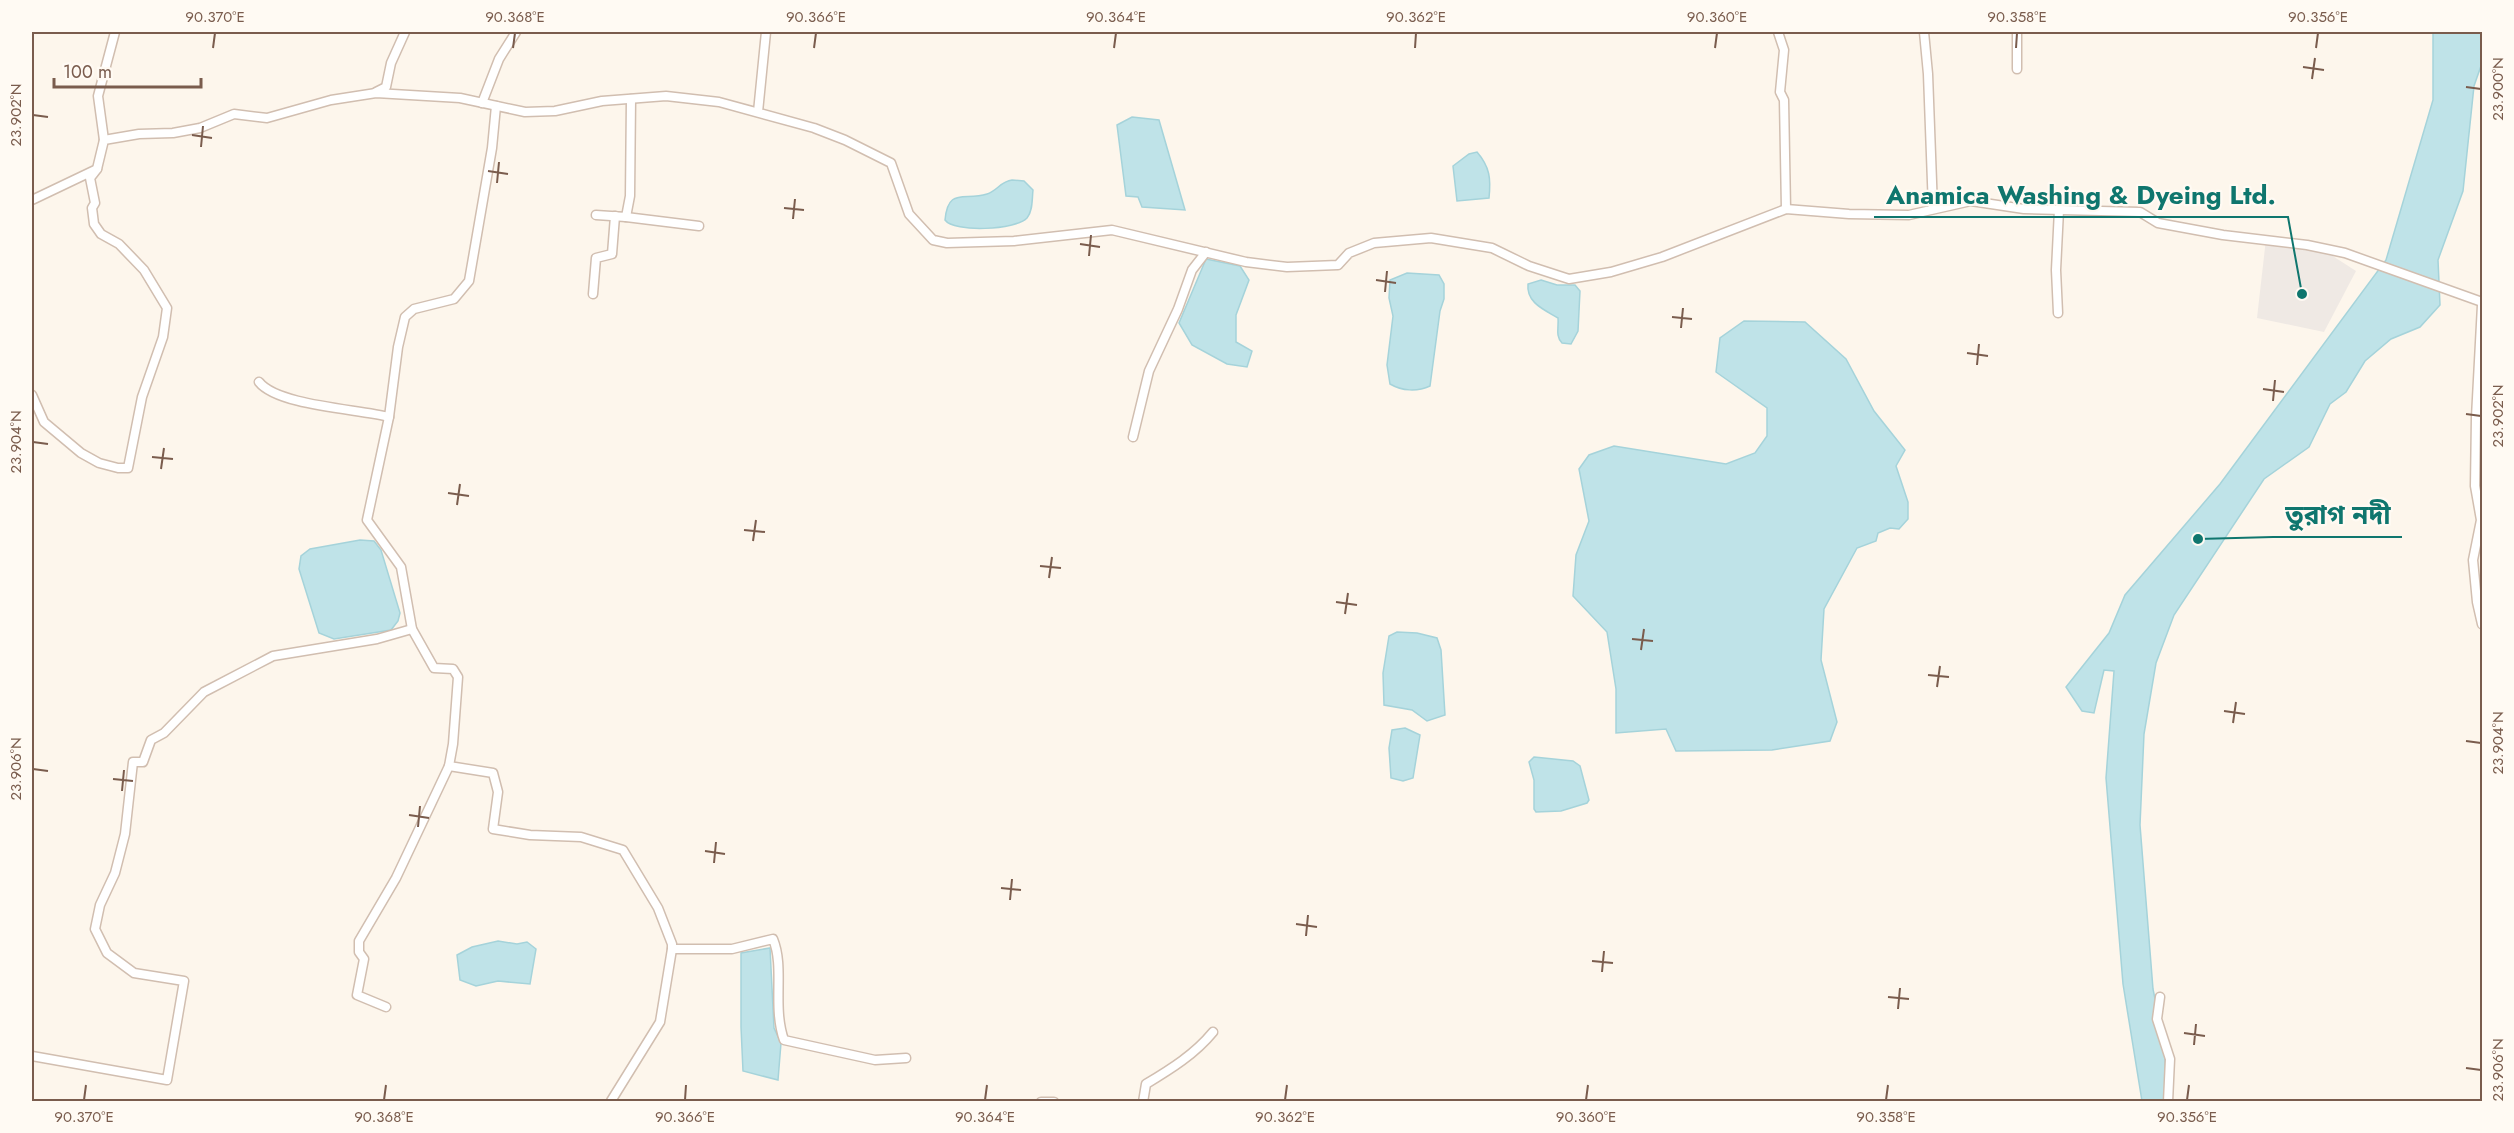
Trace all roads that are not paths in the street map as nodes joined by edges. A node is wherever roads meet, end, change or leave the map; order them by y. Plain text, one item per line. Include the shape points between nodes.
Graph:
1 (115, 32) edge
2 (405, 32) edge
3 (516, 32) edge
4 (766, 32) edge
5 (1778, 32) edge
6 (1924, 32) edge
7 (2017, 32) edge
8 (2018, 69) dead end
9 (375, 93) junction
10 (632, 99) junction
11 (482, 103) junction
12 (496, 106) junction
13 (758, 112) junction
14 (104, 140) junction
15 (97, 169) junction
16 (32, 200) edge
17 (1786, 208) junction
18 (1933, 209) junction
19 (2059, 210) junction
20 (596, 215) dead end
21 (615, 216) junction
22 (626, 217) junction
23 (699, 226) dead end
24 (1206, 252) junction
25 (593, 294) dead end
26 (2482, 303) edge
27 (2058, 313) dead end
28 (259, 382) dead end
29 (32, 395) edge
30 (389, 417) junction
31 (1133, 437) dead end
32 (2482, 624) edge
33 (412, 629) junction
34 (449, 766) junction
35 (672, 949) junction
36 (2160, 997) dead end
37 (386, 1007) dead end
38 (1214, 1032) dead end
39 (32, 1056) edge
40 (906, 1058) dead end
41 (611, 1101) edge
42 (1041, 1101) edge
43 (1054, 1101) edge
44 (1143, 1101) edge
45 (2168, 1101) edge

1 - 14 street via 99,96
2 - 9 street via 391,63 386,87
3 - 11 street via 499,58
4 - 13 street
5 - 17 street via 1784,50 1780,92 1784,100
6 - 18 street
7 - 8 street
9 - 11 street
9 - 14 street via 331,100 267,118 234,114 200,128
10 - 12 street via 555,111 525,112
10 - 13 street via 676,97
10 - 22 street
11 - 12 street
12 - 30 street via 469,281 454,299 414,309 405,317
13 - 24 street via 845,140 891,164 909,214 933,240 1014,241 1112,230
14 - 15 street
15 - 16 street
15 - 29 street via 90,178 94,224 144,270 167,308 128,468 99,463 81,453 44,422
17 - 18 street via 1909,215
17 - 24 street via 1662,257 1569,279 1492,248 1431,238 1374,243 1349,254 1338,266 1287,267
18 - 19 street via 1971,201
19 - 26 street via 2140,212 2158,223 2307,245 2380,264
19 - 27 street
20 - 21 street
21 - 22 street
21 - 25 street via 612,254 597,258
22 - 23 street
24 - 31 street via 1192,270 1149,371
26 - 32 street via 2475,486 2481,520 2473,560
28 - 30 street via 296,400
30 - 33 street via 367,520 401,567
33 - 34 street via 434,668 453,669 458,677
33 - 39 street via 377,639 273,656 204,692 164,733 151,740 142,762 133,762 125,834 95,928 106,953 134,973 184,981 167,1080
34 - 35 street via 493,773 498,792 493,828 530,835 581,837 623,850 658,908
34 - 37 street via 396,878 359,941 364,959 357,995
35 - 40 street via 732,949 773,939 778,951 778,1023 784,1040 875,1060
35 - 41 street via 660,1022
36 - 45 street via 2157,1019 2170,1059
38 - 44 street via 1171,1069 1146,1084
42 - 43 street

